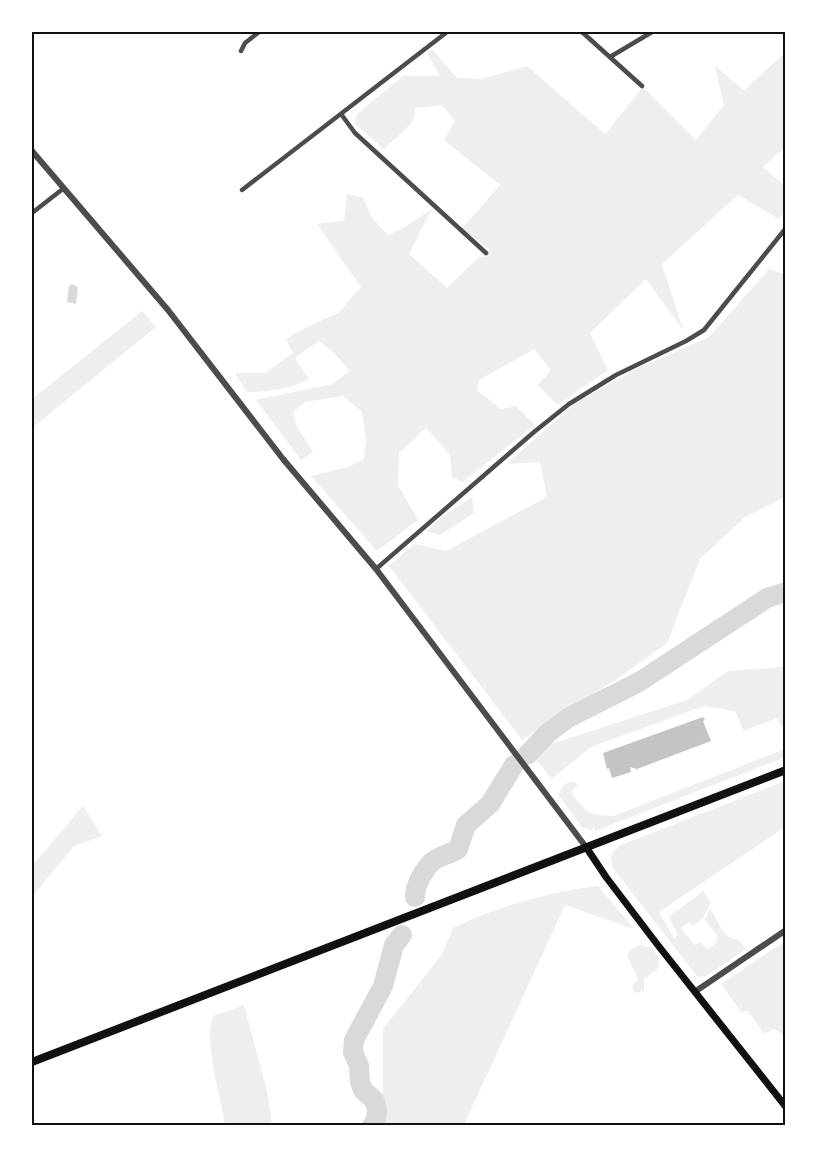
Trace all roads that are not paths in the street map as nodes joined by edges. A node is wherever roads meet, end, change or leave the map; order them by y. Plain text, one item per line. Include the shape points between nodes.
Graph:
1 (260, 32) edge
2 (447, 32) edge
3 (582, 32) edge
4 (652, 32) edge
5 (241, 51) dead end
6 (610, 57) junction
7 (642, 86) dead end
8 (341, 114) junction
9 (32, 151) edge
10 (64, 188) junction
11 (242, 190) dead end
12 (32, 213) edge
13 (786, 228) edge
14 (486, 253) dead end
15 (376, 569) junction
16 (786, 770) edge
17 (586, 847) junction
18 (786, 930) edge
19 (696, 991) junction
20 (32, 1062) edge
21 (786, 1107) edge

1 - 5 street
2 - 8 street
3 - 6 street
4 - 6 street
6 - 7 street
8 - 11 street
8 - 14 street via 355,134
9 - 10 street
10 - 12 street
10 - 15 street via 168,310 283,459
13 - 15 street via 704,330 616,375 570,404
15 - 17 street
16 - 17 main road
17 - 19 main road
17 - 20 main road
18 - 19 street
19 - 21 main road

